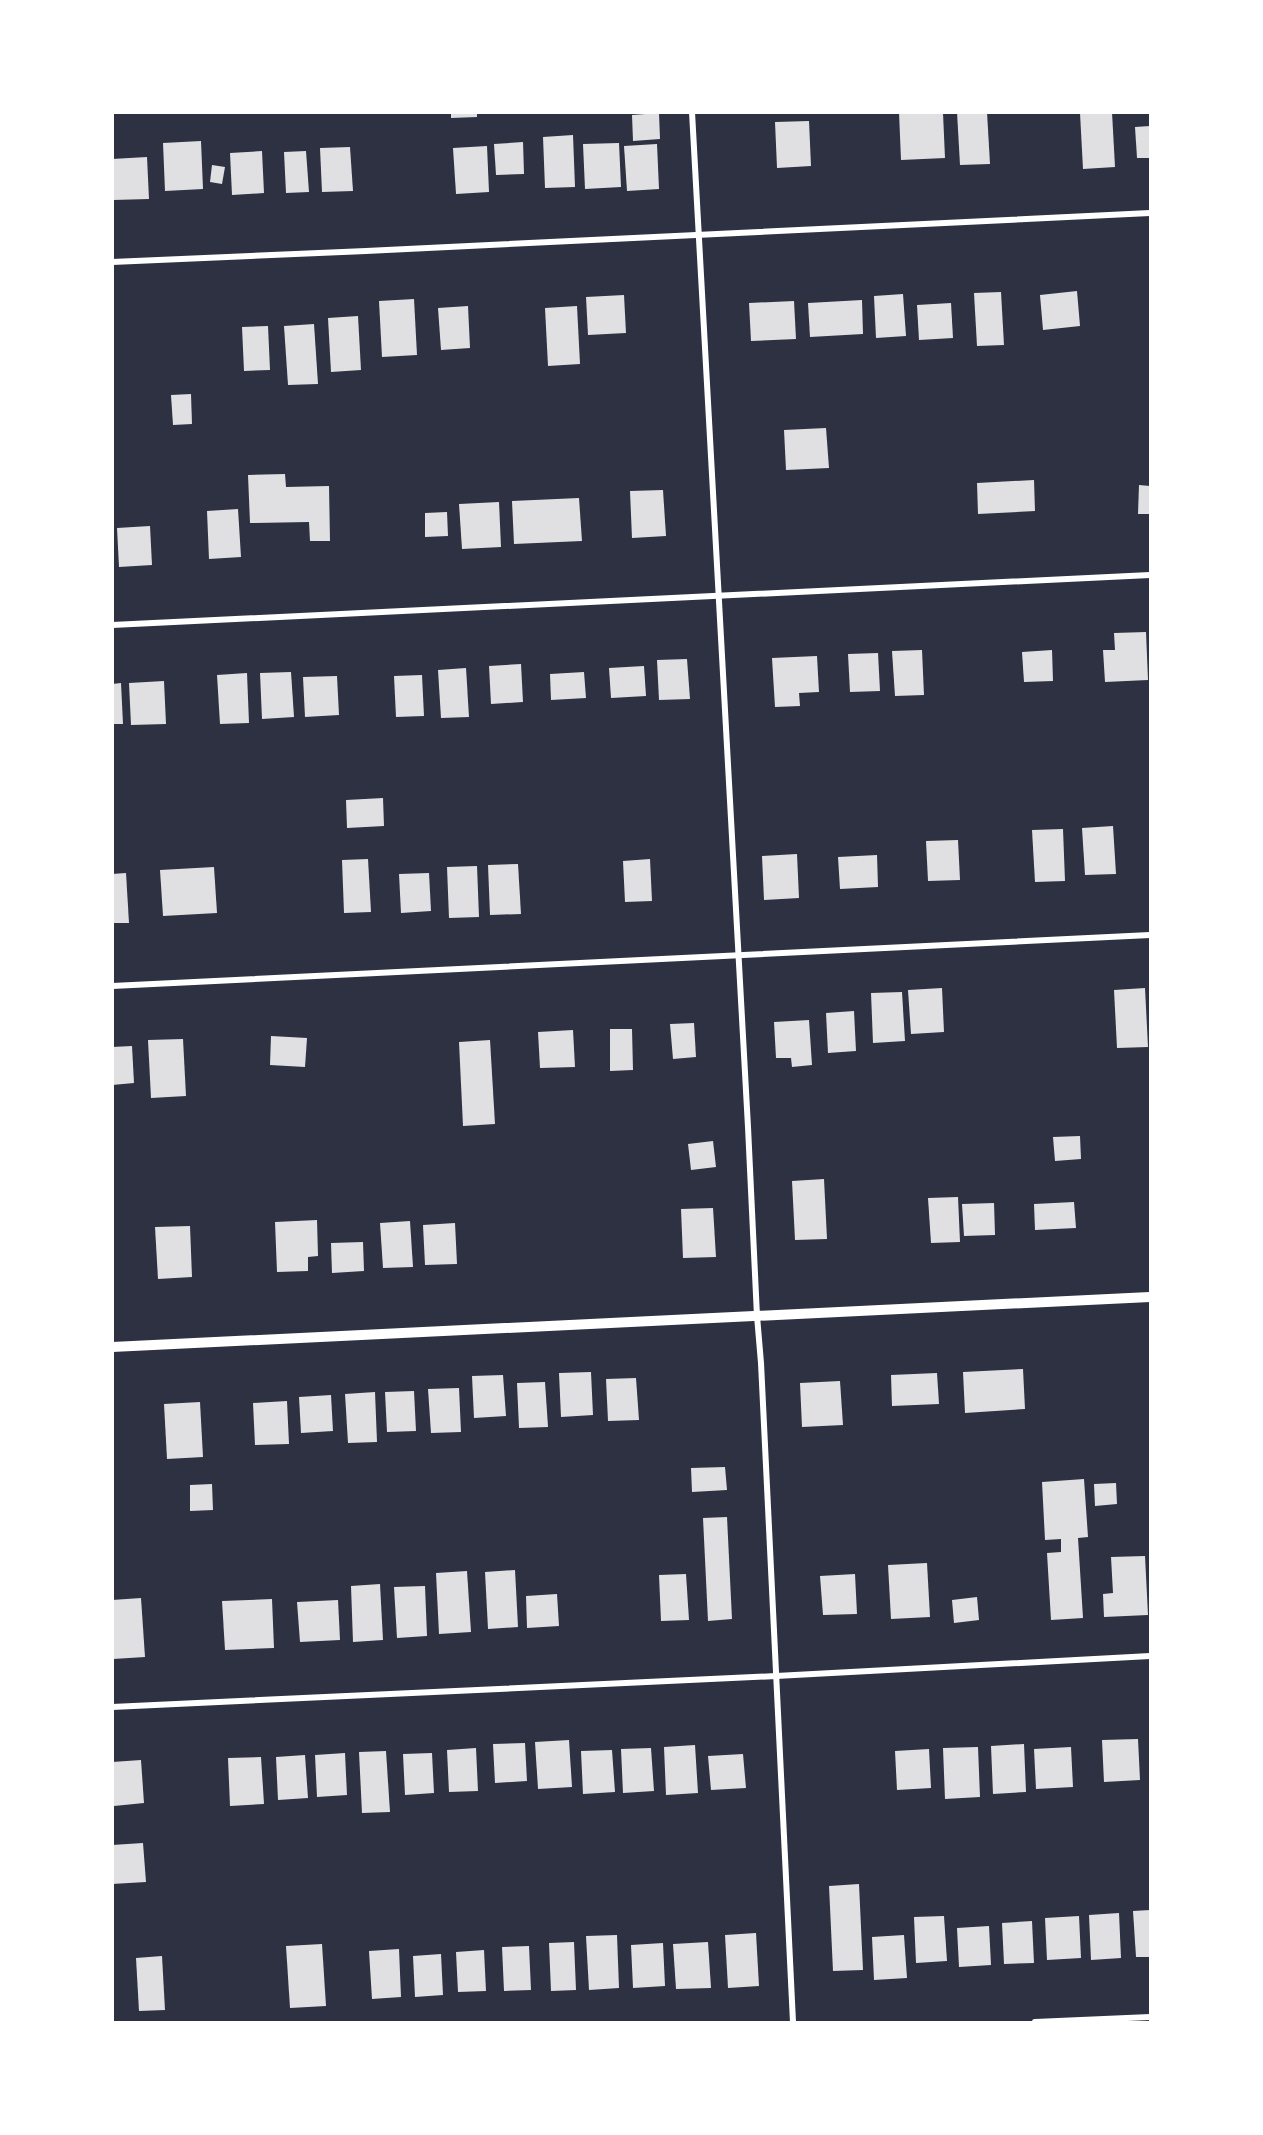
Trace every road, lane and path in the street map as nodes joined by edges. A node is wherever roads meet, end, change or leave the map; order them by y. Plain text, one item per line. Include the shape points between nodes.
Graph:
1 (692, 112) edge
2 (1150, 213) edge
3 (699, 235) junction
4 (112, 262) edge
5 (1150, 575) edge
6 (718, 596) junction
7 (112, 625) edge
8 (1150, 935) edge
9 (739, 956) junction
10 (112, 986) edge
11 (1150, 1297) edge
12 (757, 1316) junction
13 (112, 1347) edge
14 (1150, 1656) edge
15 (777, 1676) junction
16 (112, 1707) edge
17 (1150, 2017) edge
18 (793, 2022) edge
19 (1035, 2022) edge

1 - 3 street
2 - 3 street
3 - 4 street
3 - 6 street
5 - 6 street
6 - 7 street
6 - 9 street
8 - 9 street
9 - 10 street
9 - 12 street
11 - 12 street
12 - 13 street
12 - 15 street
14 - 15 street
15 - 16 street
15 - 18 street
17 - 19 street

